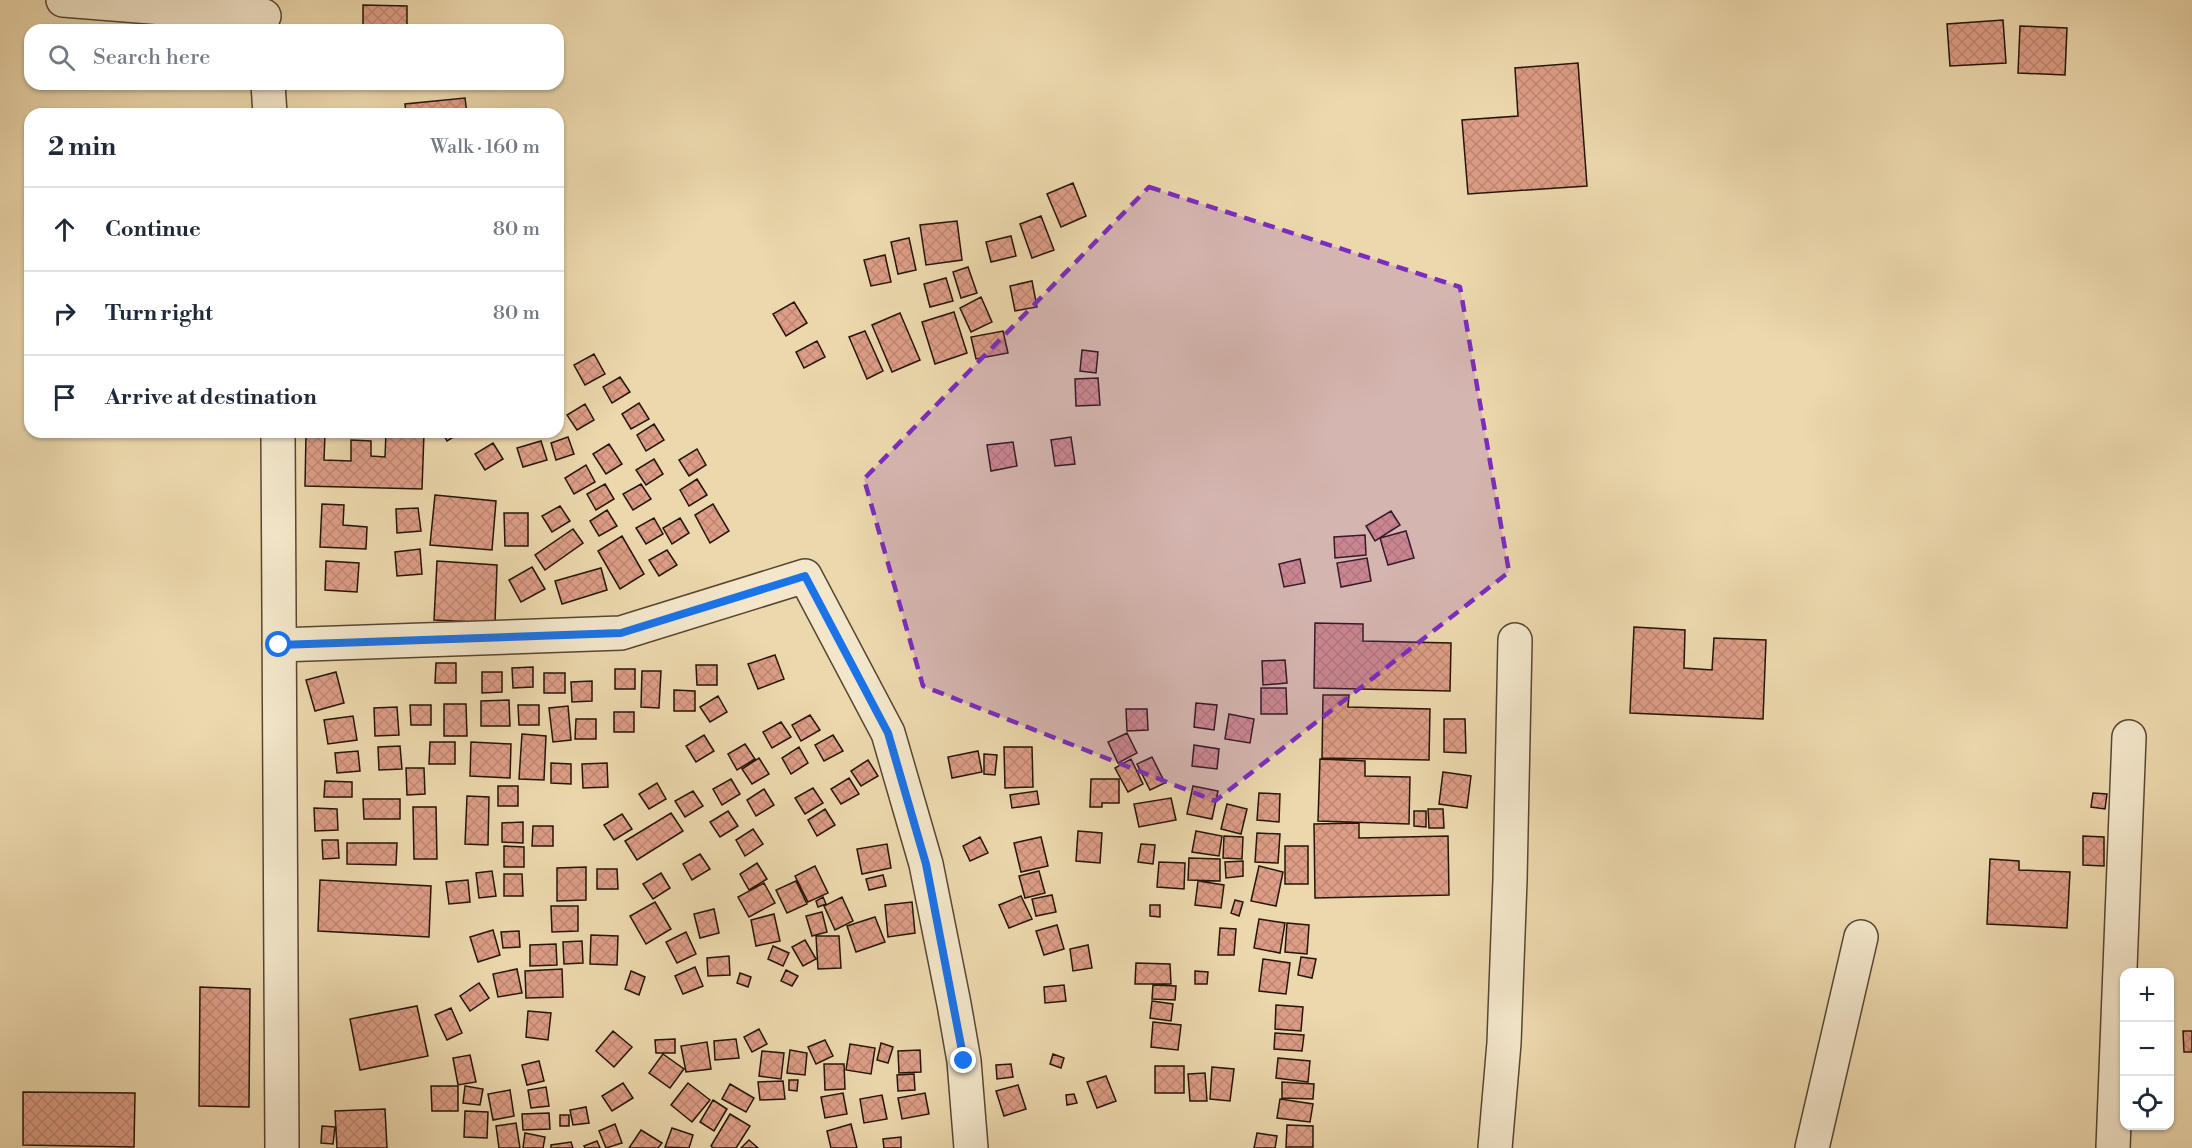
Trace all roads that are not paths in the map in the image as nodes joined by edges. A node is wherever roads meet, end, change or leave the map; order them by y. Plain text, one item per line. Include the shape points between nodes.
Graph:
1 (63, 0) edge
2 (264, 15) edge
3 (268, 90) edge
4 (270, 108) edge
5 (278, 438) edge
6 (1515, 640) dead end
7 (279, 645) junction
8 (2129, 737) dead end
9 (1861, 938) dead end
10 (282, 1148) edge
11 (971, 1148) edge
12 (1494, 1148) edge
13 (1812, 1148) edge
14 (2113, 1148) edge

1 - 2 street
3 - 4 street
5 - 7 street
6 - 12 street via 1504,1044
7 - 10 street
7 - 11 street via 621,633 805,576 888,733 926,864 952,992 964,1061
8 - 14 street
9 - 13 street

